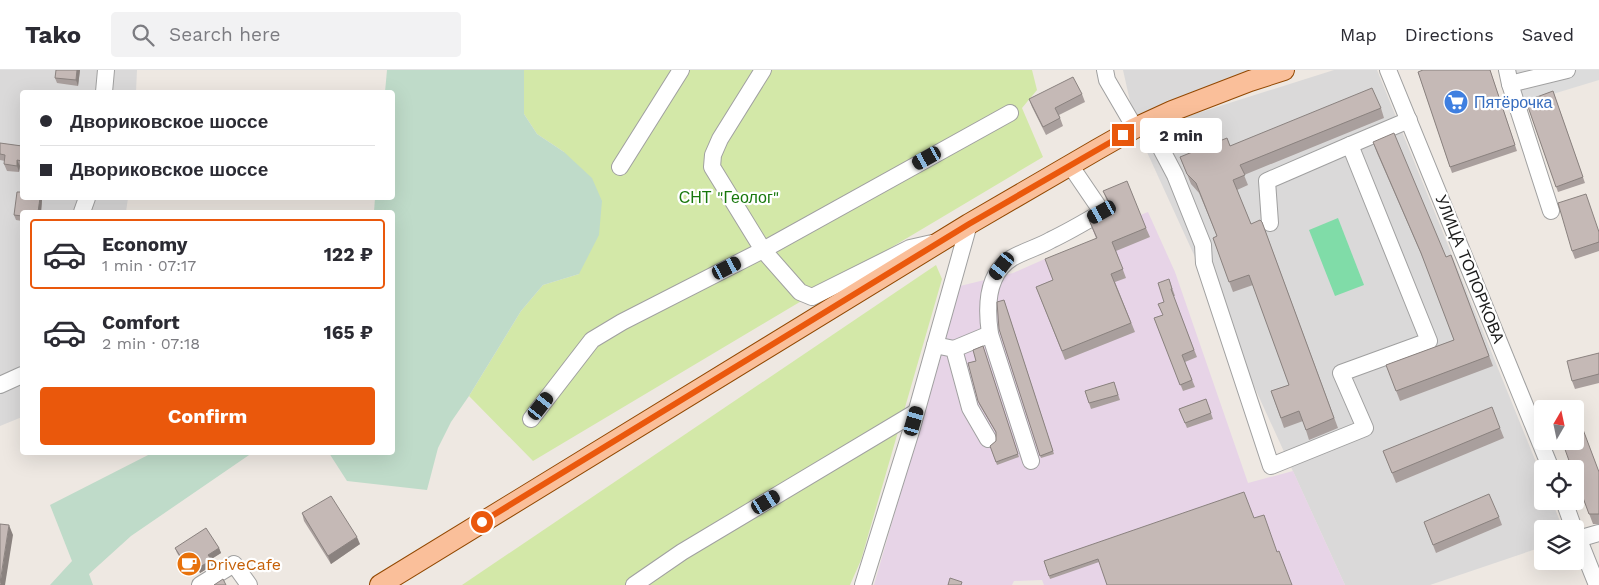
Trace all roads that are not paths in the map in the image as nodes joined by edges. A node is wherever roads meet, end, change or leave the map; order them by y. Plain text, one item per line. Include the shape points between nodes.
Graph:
1 (106, 70) edge
2 (681, 70) edge
3 (763, 70) edge
4 (1105, 70) edge
5 (1284, 70) edge
6 (1388, 70) edge
7 (1567, 70) edge
8 (1509, 77) edge
9 (104, 90) edge
10 (1010, 113) dead end
11 (1409, 120) junction
12 (1141, 125) junction
13 (1350, 145) junction
14 (1070, 164) junction
15 (620, 168) dead end
16 (1551, 211) dead end
17 (1270, 223) dead end
18 (969, 224) junction
19 (942, 240) junction
20 (763, 250) junction
21 (990, 334) junction
22 (935, 345) junction
23 (954, 349) junction
24 (20, 376) edge
25 (0, 385) edge
26 (916, 412) junction
27 (531, 419) dead end
28 (988, 439) dead end
29 (1547, 460) edge
30 (1031, 461) dead end
31 (1584, 533) edge
32 (1599, 533) edge
33 (1584, 553) edge
34 (200, 585) edge
35 (249, 585) edge
36 (380, 585) edge
37 (634, 585) edge
38 (863, 585) edge
39 (1597, 585) edge

1 - 9 street
2 - 15 street
3 - 20 street via 712,155 712,167
4 - 12 street via 1107,80
5 - 12 main road
6 - 11 street, УЛИЦА ТОПОРКОВА
7 - 8 street
8 - 16 street
10 - 20 street
11 - 13 street
11 - 29 street, УЛИЦА ТОПОРКОВА
12 - 13 street via 1176,175 1202,245 1204,262 1272,466 1365,428 1341,373 1429,341
12 - 14 main road
13 - 17 street via 1267,182
14 - 18 main road
14 - 21 street via 1102,212 1002,266 996,274 988,300
18 - 19 main road
18 - 22 street
19 - 20 street via 910,248 812,297 800,292
19 - 36 main road
20 - 27 street via 592,340
21 - 23 street
21 - 30 street
22 - 23 street
22 - 26 street
23 - 28 street via 970,408
24 - 25 street
26 - 37 street via 682,552
26 - 38 street
31 - 32 street
33 - 39 street
34 - 35 street via 234,564

